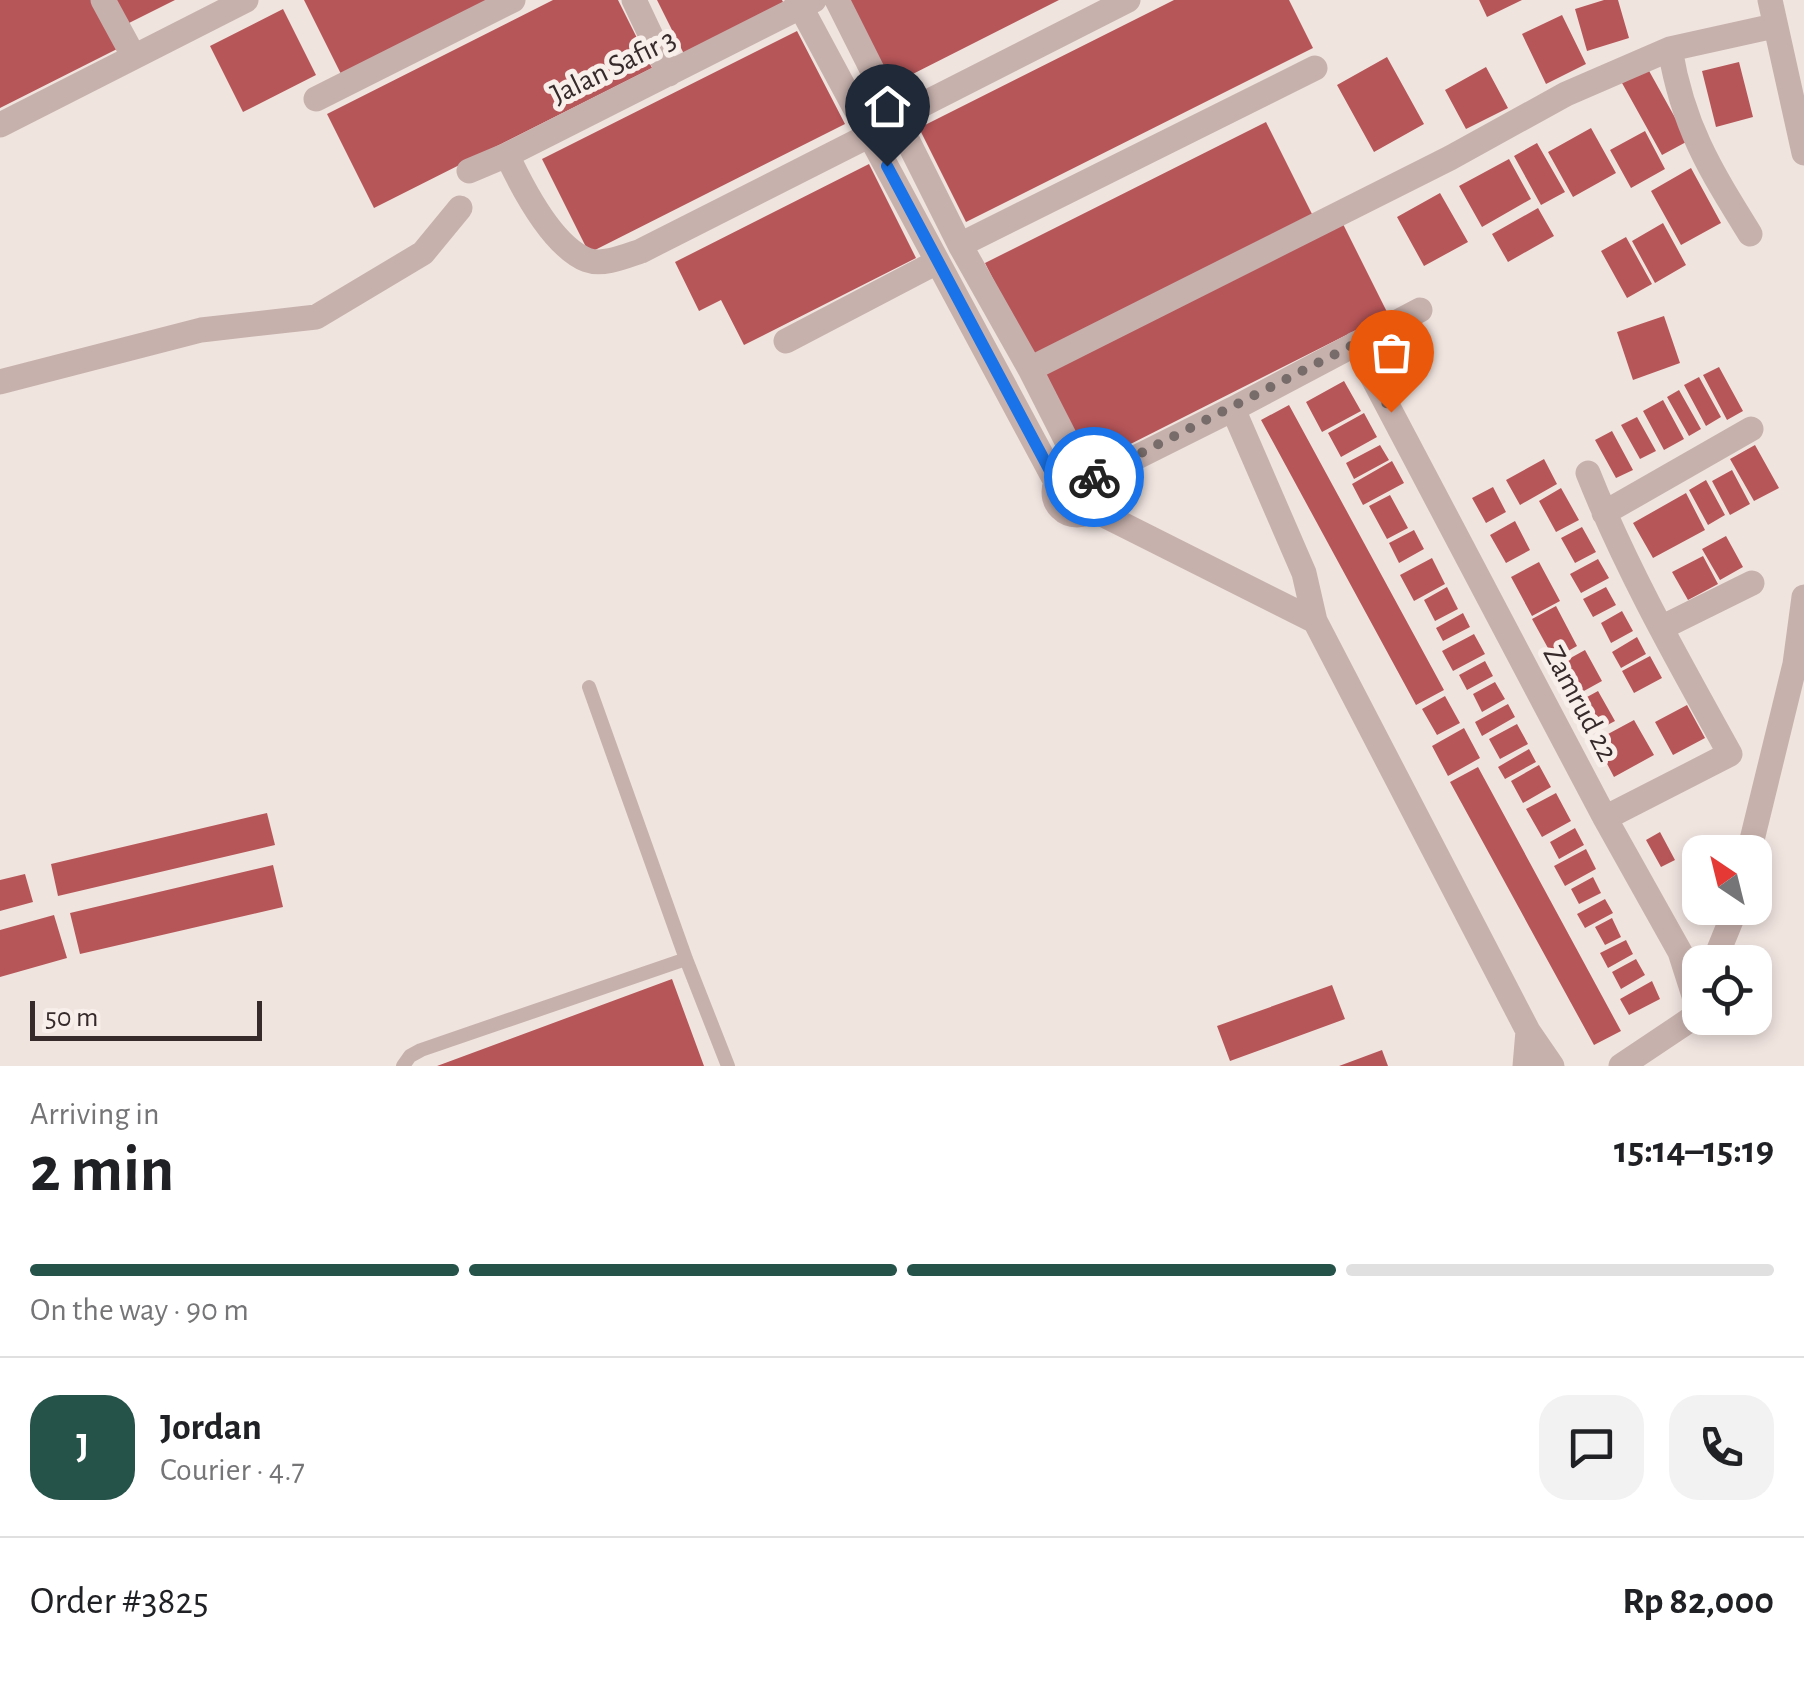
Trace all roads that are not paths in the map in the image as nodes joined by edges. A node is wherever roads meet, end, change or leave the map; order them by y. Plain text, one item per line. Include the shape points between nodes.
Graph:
1 (103, 0) edge
2 (246, 0) edge
3 (513, 0) edge
4 (634, 0) edge
5 (838, 0) edge
6 (1128, 0) edge
7 (1770, 0) edge
8 (804, 3) edge
9 (1774, 26) junction
10 (1670, 49) junction
11 (134, 57) junction
12 (1315, 68) dead end
13 (669, 74) junction
14 (316, 99) dead end
15 (896, 118) junction
16 (0, 125) edge
17 (870, 135) junction
18 (1804, 153) edge
19 (507, 155) junction
20 (469, 171) dead end
21 (460, 208) dead end
22 (1750, 234) dead end
23 (960, 245) junction
24 (937, 262) junction
25 (1420, 310) dead end
26 (786, 341) dead end
27 (1355, 344) junction
28 (1030, 369) junction
29 (0, 382) edge
30 (1232, 409) junction
31 (1751, 429) dead end
32 (1588, 473) dead end
33 (1088, 474) junction
34 (1056, 482) junction
35 (1092, 509) junction
36 (1604, 514) junction
37 (1752, 583) dead end
38 (1804, 597) edge
39 (1315, 622) junction
40 (1660, 628) junction
41 (588, 687) dead end
42 (1605, 818) junction
43 (1753, 835) edge
44 (1682, 957) edge
45 (686, 959) junction
46 (1682, 1026) edge
47 (1528, 1031) junction
48 (403, 1066) edge
49 (728, 1066) edge
50 (1525, 1066) edge
51 (1552, 1066) edge
52 (1620, 1066) edge

1 - 11 street
2 - 11 street
3 - 14 street
4 - 13 street
5 - 15 street
6 - 15 street
7 - 9 street
8 - 13 street, Jalan Safir 3
8 - 17 street
9 - 10 street
9 - 18 street
10 - 22 street via 1694,138
10 - 28 street via 1566,94
11 - 16 street
12 - 23 street
13 - 19 street, Jalan Safir 3
15 - 23 street
17 - 19 street via 611,260 588,260 562,240 535,210
17 - 24 street
19 - 20 street, Jalan Safir 3
21 - 29 street via 423,253 316,317 201,330
23 - 28 street
24 - 26 street
24 - 34 street
25 - 27 street
27 - 30 street
27 - 42 street, Zamrud 22
28 - 33 street
30 - 33 street
30 - 39 street via 1304,573
31 - 36 street
32 - 36 street
33 - 34 street via 1062,474
33 - 35 street via 1099,494
34 - 35 street via 1054,499 1063,511 1078,515
35 - 39 street
36 - 40 street
37 - 40 street
38 - 43 street via 1795,664
39 - 47 street
40 - 42 street via 1730,754
41 - 45 lane
42 - 44 street, Zamrud 22
45 - 48 lane via 421,1050
45 - 49 lane
46 - 52 street, Zamrud 22
47 - 50 street
47 - 51 street

